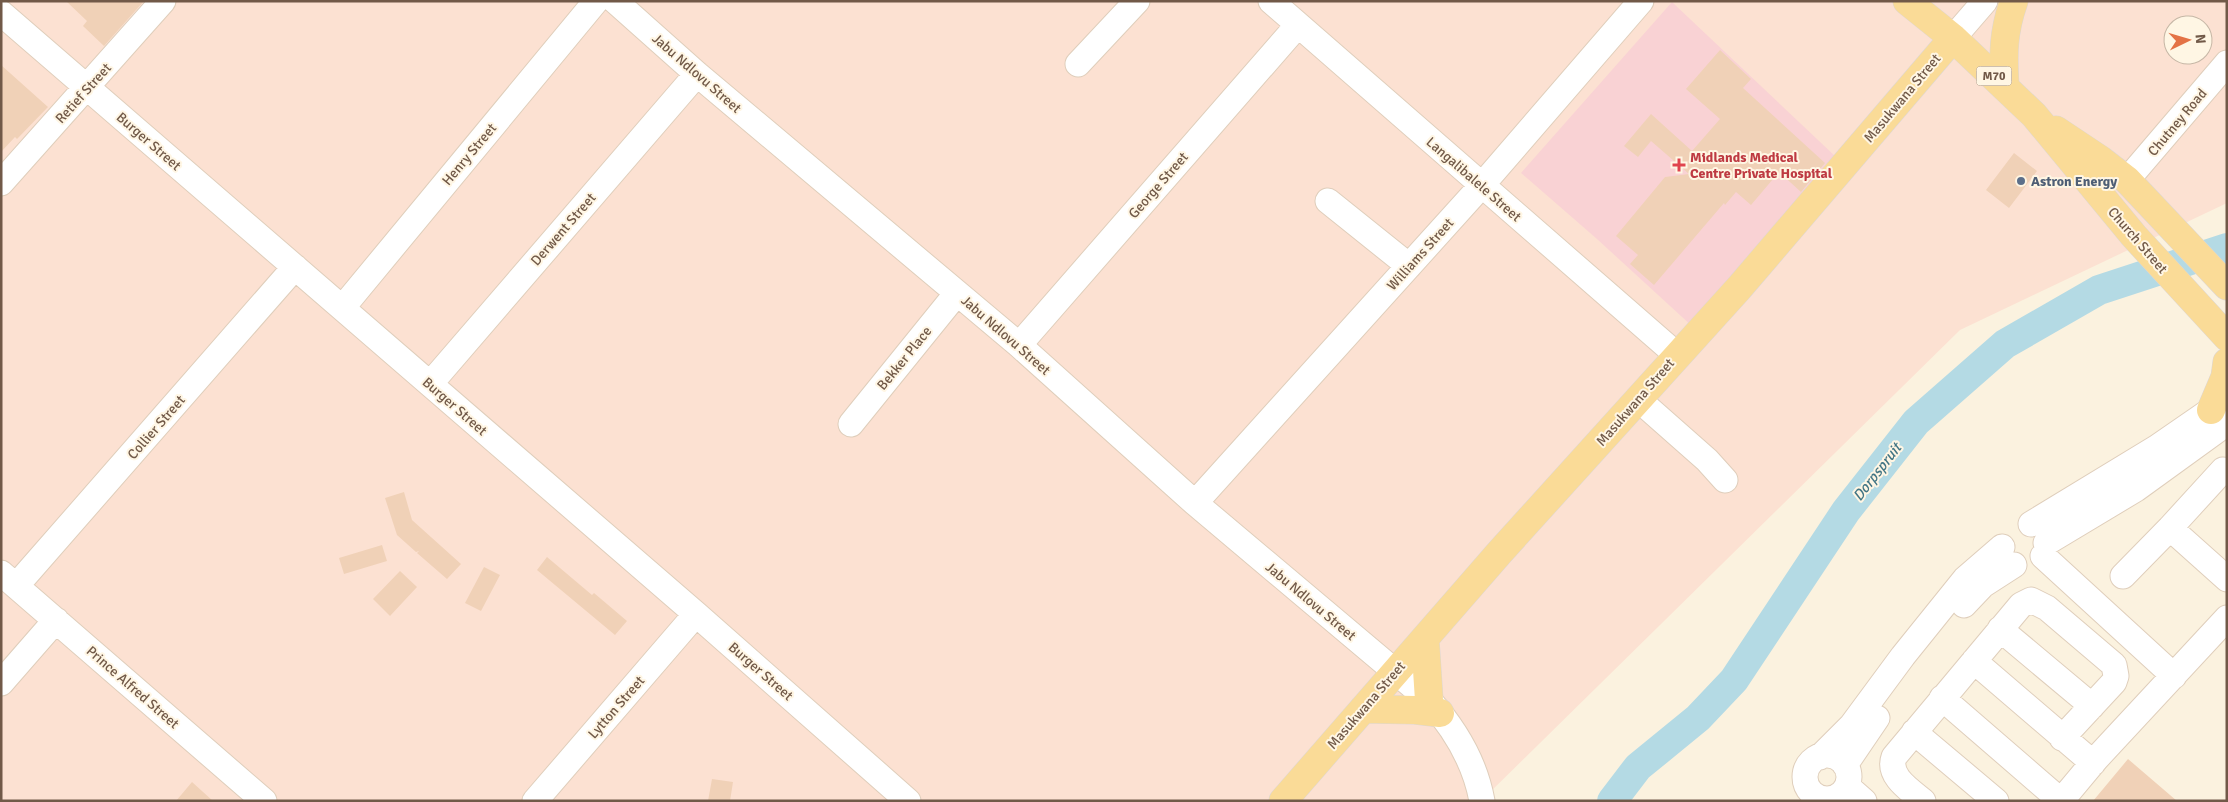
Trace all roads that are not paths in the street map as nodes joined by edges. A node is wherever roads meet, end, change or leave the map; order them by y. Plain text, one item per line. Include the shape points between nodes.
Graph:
1 (163, 1) edge
2 (596, 1) edge
3 (615, 1) edge
4 (1138, 1) edge
5 (1271, 1) edge
6 (1641, 1) edge
7 (1907, 1) edge
8 (1985, 1) edge
9 (2014, 1) edge
10 (1, 13) edge
11 (1298, 25) junction
12 (1953, 38) junction
13 (2227, 63) edge
14 (1078, 64) dead end
15 (697, 74) junction
16 (2005, 86) junction
17 (88, 88) junction
18 (2034, 115) junction
19 (2127, 180) junction
20 (1, 183) edge
21 (1482, 185) junction
22 (1328, 201) dead end
23 (1408, 266) junction
24 (295, 268) junction
25 (2227, 286) edge
26 (957, 293) junction
27 (343, 307) junction
28 (2226, 341) edge
29 (1019, 345) junction
30 (1677, 355) junction
31 (2227, 362) edge
32 (430, 384) junction
33 (1639, 400) junction
34 (2222, 411) edge
35 (851, 424) dead end
36 (2223, 470) dead end
37 (1725, 480) dead end
38 (1195, 503) junction
39 (2170, 528) junction
40 (2040, 541) junction
41 (2008, 556) junction
42 (2123, 576) dead end
43 (9, 579) edge
44 (2227, 579) edge
45 (696, 614) junction
46 (2227, 618) edge
47 (56, 620) junction
48 (2000, 630) junction
49 (1425, 639) junction
50 (1974, 661) junction
51 (1395, 670) junction
52 (2174, 676) junction
53 (1, 683) edge
54 (1942, 698) junction
55 (1435, 706) junction
56 (2092, 706) junction
57 (1364, 710) junction
58 (1914, 732) junction
59 (2062, 738) junction
60 (1820, 756) junction
61 (2093, 763) junction
62 (1852, 784) edge
63 (1810, 797) edge
64 (264, 801) edge
65 (535, 801) edge
66 (908, 801) edge
67 (1283, 801) edge
68 (1482, 801) edge
69 (1924, 801) edge
70 (1996, 801) edge

1 - 17 street, Retief Street
2 - 27 street, Henry Street
3 - 15 street, Jabu Ndlovu Street
4 - 14 street
5 - 11 street, Langalibalele Street
6 - 21 street, Williams Street
7 - 12 main road, Church Street / M70
8 - 12 street, Masukwana Street
9 - 16 main road via 2006,21 2003,46
10 - 17 street, Burger Street
11 - 21 street, Langalibalele Street
11 - 29 street, George Street
12 - 16 main road, Church Street / M70
12 - 30 main road, Masukwana Street via 1739,288
13 - 19 street, Chutney Road
15 - 26 street, Jabu Ndlovu Street
15 - 32 street, Derwent Street
16 - 18 main road, Church Street / M70
17 - 20 street, Retief Street
17 - 24 street, Burger Street
18 - 19 main road, Church Street / M70
18 - 28 main road, Church Street / M70
19 - 25 main road, Church Street / M70
21 - 23 street, Williams Street
21 - 30 street, Langalibalele Street
22 - 23 street
23 - 38 street, Williams Street
24 - 27 street, Burger Street
24 - 43 street, Collier Street
26 - 29 street, Jabu Ndlovu Street
26 - 35 street, Bekker Place
27 - 32 street, Burger Street
29 - 38 street, Jabu Ndlovu Street
30 - 33 main road, Masukwana Street
31 - 34 main road
32 - 45 street, Burger Street
33 - 37 street
33 - 49 main road, Masukwana Street
34 - 40 street via 2156,448
36 - 39 street
38 - 51 street, Jabu Ndlovu Street
39 - 42 street
39 - 44 street
40 - 41 street via 2030,566
40 - 41 street via 2017,524 2010,528 2003,540
40 - 52 street
41 - 60 street via 1965,579 1852,724
41 - 62 street via 1953,617 1864,734
43 - 47 street, Prince Alfred Street
45 - 65 street, Lytton Street
45 - 66 street, Burger Street
46 - 52 street
47 - 53 street
47 - 64 street, Prince Alfred Street
48 - 50 street
48 - 56 street
48 - 56 street via 2024,602 2036,601 2047,608 2114,665 2114,682
49 - 51 main road, Masukwana Street
49 - 55 main road
50 - 54 street
50 - 59 street
51 - 55 street, Jabu Ndlovu Street
51 - 57 main road, Masukwana Street
52 - 61 street
54 - 58 street
54 - 61 street via 2061,801
55 - 57 main road via 1415,710
55 - 68 street, Jabu Ndlovu Street via 1464,749 1479,783
56 - 59 street
57 - 67 main road, Masukwana Street
58 - 69 street via 1894,757 1892,767 1894,774
58 - 70 street
59 - 61 street
60 - 62 street via 1834,756
60 - 63 street via 1806,772
62 - 63 street via 1839,796 1826,799

